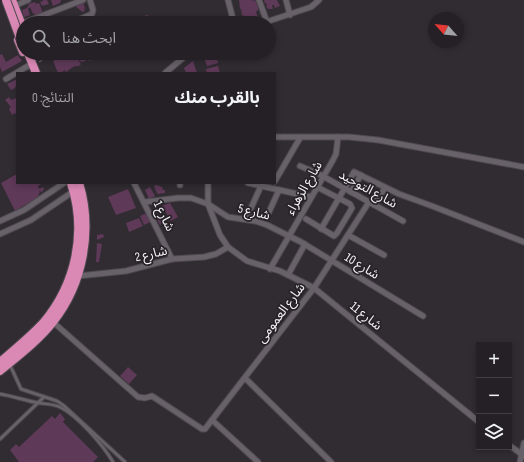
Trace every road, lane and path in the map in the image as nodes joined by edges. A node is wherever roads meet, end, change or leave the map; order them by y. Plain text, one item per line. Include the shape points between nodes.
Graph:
1 (6, 0) edge
2 (28, 0) edge
3 (83, 0) edge
4 (90, 0) edge
5 (228, 0) edge
6 (259, 0) edge
7 (286, 0) edge
8 (309, 0) edge
9 (319, 0) edge
10 (13, 3) edge
11 (311, 7) junction
12 (290, 14) junction
13 (18, 16) edge
14 (43, 16) edge
15 (88, 16) edge
16 (232, 16) edge
17 (263, 16) edge
18 (16, 17) edge
19 (276, 18) edge
20 (16, 24) edge
21 (16, 27) edge
22 (28, 60) edge
23 (35, 60) edge
24 (42, 60) edge
25 (181, 60) edge
26 (36, 63) junction
27 (32, 71) edge
28 (40, 72) edge
29 (166, 72) edge
30 (16, 76) edge
31 (6, 79) dead end
32 (276, 138) edge
33 (300, 138) junction
34 (338, 138) junction
35 (300, 166) dead end
36 (524, 167) edge
37 (360, 175) junction
38 (323, 176) junction
39 (276, 179) edge
40 (63, 184) edge
41 (79, 184) edge
42 (135, 184) edge
43 (208, 184) edge
44 (252, 184) edge
45 (273, 184) edge
46 (261, 186) junction
47 (73, 187) edge
48 (317, 187) junction
49 (385, 188) junction
50 (345, 189) junction
51 (279, 190) junction
52 (351, 192) junction
53 (311, 197) junction
54 (339, 198) junction
55 (145, 202) junction
56 (368, 202) junction
57 (208, 204) junction
58 (374, 205) junction
59 (269, 212) dead end
60 (306, 219) dead end
61 (246, 220) junction
62 (0, 221) edge
63 (403, 221) dead end
64 (321, 228) junction
65 (0, 234) edge
66 (289, 235) junction
67 (348, 235) junction
68 (524, 242) edge
69 (305, 244) junction
70 (228, 247) junction
71 (384, 255) dead end
72 (172, 259) junction
73 (332, 260) junction
74 (270, 268) junction
75 (288, 275) junction
76 (78, 276) junction
77 (314, 288) junction
78 (423, 316) dead end
79 (53, 322) junction
80 (0, 362) edge
81 (9, 363) junction
82 (0, 372) edge
83 (245, 378) junction
84 (0, 394) edge
85 (44, 397) junction
86 (38, 403) junction
87 (212, 420) junction
88 (476, 420) edge
89 (0, 439) edge
90 (524, 443) edge
91 (512, 447) edge
92 (523, 456) edge
93 (113, 462) edge
94 (124, 462) edge
95 (258, 462) edge
96 (331, 462) edge
97 (520, 462) edge

1 - 18 highway
1 - 20 highway, bridge
1 - 21 highway, bridge
2 - 10 street
3 - 14 street
4 - 15 street via 93,10
5 - 16 street
6 - 17 street
7 - 12 street
8 - 11 street
9 - 11 street
10 - 13 highway
11 - 12 street
12 - 19 street
22 - 27 highway
23 - 26 highway
24 - 26 path
25 - 29 street
26 - 28 highway
30 - 31 street
32 - 33 street
33 - 34 street
33 - 39 street
34 - 36 street via 378,140
34 - 38 street, شارع الزهراء via 336,154
35 - 38 street, شارع التوحيد
37 - 49 street
37 - 50 street via 354,172
37 - 52 street
38 - 48 street, شارع الزهراء
38 - 50 street, شارع التوحيد
40 - 62 street via 24,210
41 - 76 highway via 86,226
42 - 55 street, شارع 1
43 - 57 street
44 - 46 street
45 - 46 street
45 - 51 street
46 - 61 street
47 - 65 street via 31,220
47 - 80 highway via 78,236 76,256 69,280 57,304 41,324
48 - 53 street, شارع الزهراء
48 - 54 street
49 - 58 street
49 - 68 street
50 - 52 street, شارع التوحيد
50 - 54 street
51 - 53 street
51 - 59 street
52 - 56 street, شارع التوحيد
53 - 66 street, شارع الزهراء
54 - 64 street
54 - 64 street via 352,206 337,233 334,236
55 - 57 street, شارع 5 via 191,198
55 - 72 street, شارع 1
56 - 58 street, شارع التوحيد
56 - 67 street, شارع العمومى
57 - 61 street, شارع 5 via 228,217
57 - 70 street via 220,235
58 - 63 street, شارع التوحيد
60 - 64 street
61 - 66 street, شارع 5 via 261,222
66 - 69 street, شارع 10
66 - 74 street, شارع الزهراء
67 - 71 street
67 - 73 street, شارع العمومى
69 - 73 street, شارع 10
69 - 75 street
70 - 72 street, شارع 2 via 204,257
70 - 74 street, شارع 11 via 248,261
72 - 76 street, شارع 2 via 126,271
73 - 77 street, شارع العمومى
73 - 78 street, شارع 10
74 - 75 street, شارع 11
75 - 77 street, شارع 11
76 - 79 highway via 70,295
77 - 83 street, شارع العمومى
77 - 88 street, شارع 11
79 - 81 highway
79 - 87 street, شارع العمومى via 138,397 152,396 202,429 205,429
81 - 82 highway
81 - 85 lane via 21,390
83 - 87 street, شارع العمومى
83 - 96 street
84 - 86 lane
85 - 86 lane
85 - 94 lane via 64,405
86 - 89 lane
86 - 93 lane via 50,404 68,412 91,434
87 - 95 street
90 - 92 street
91 - 92 street
92 - 97 street

